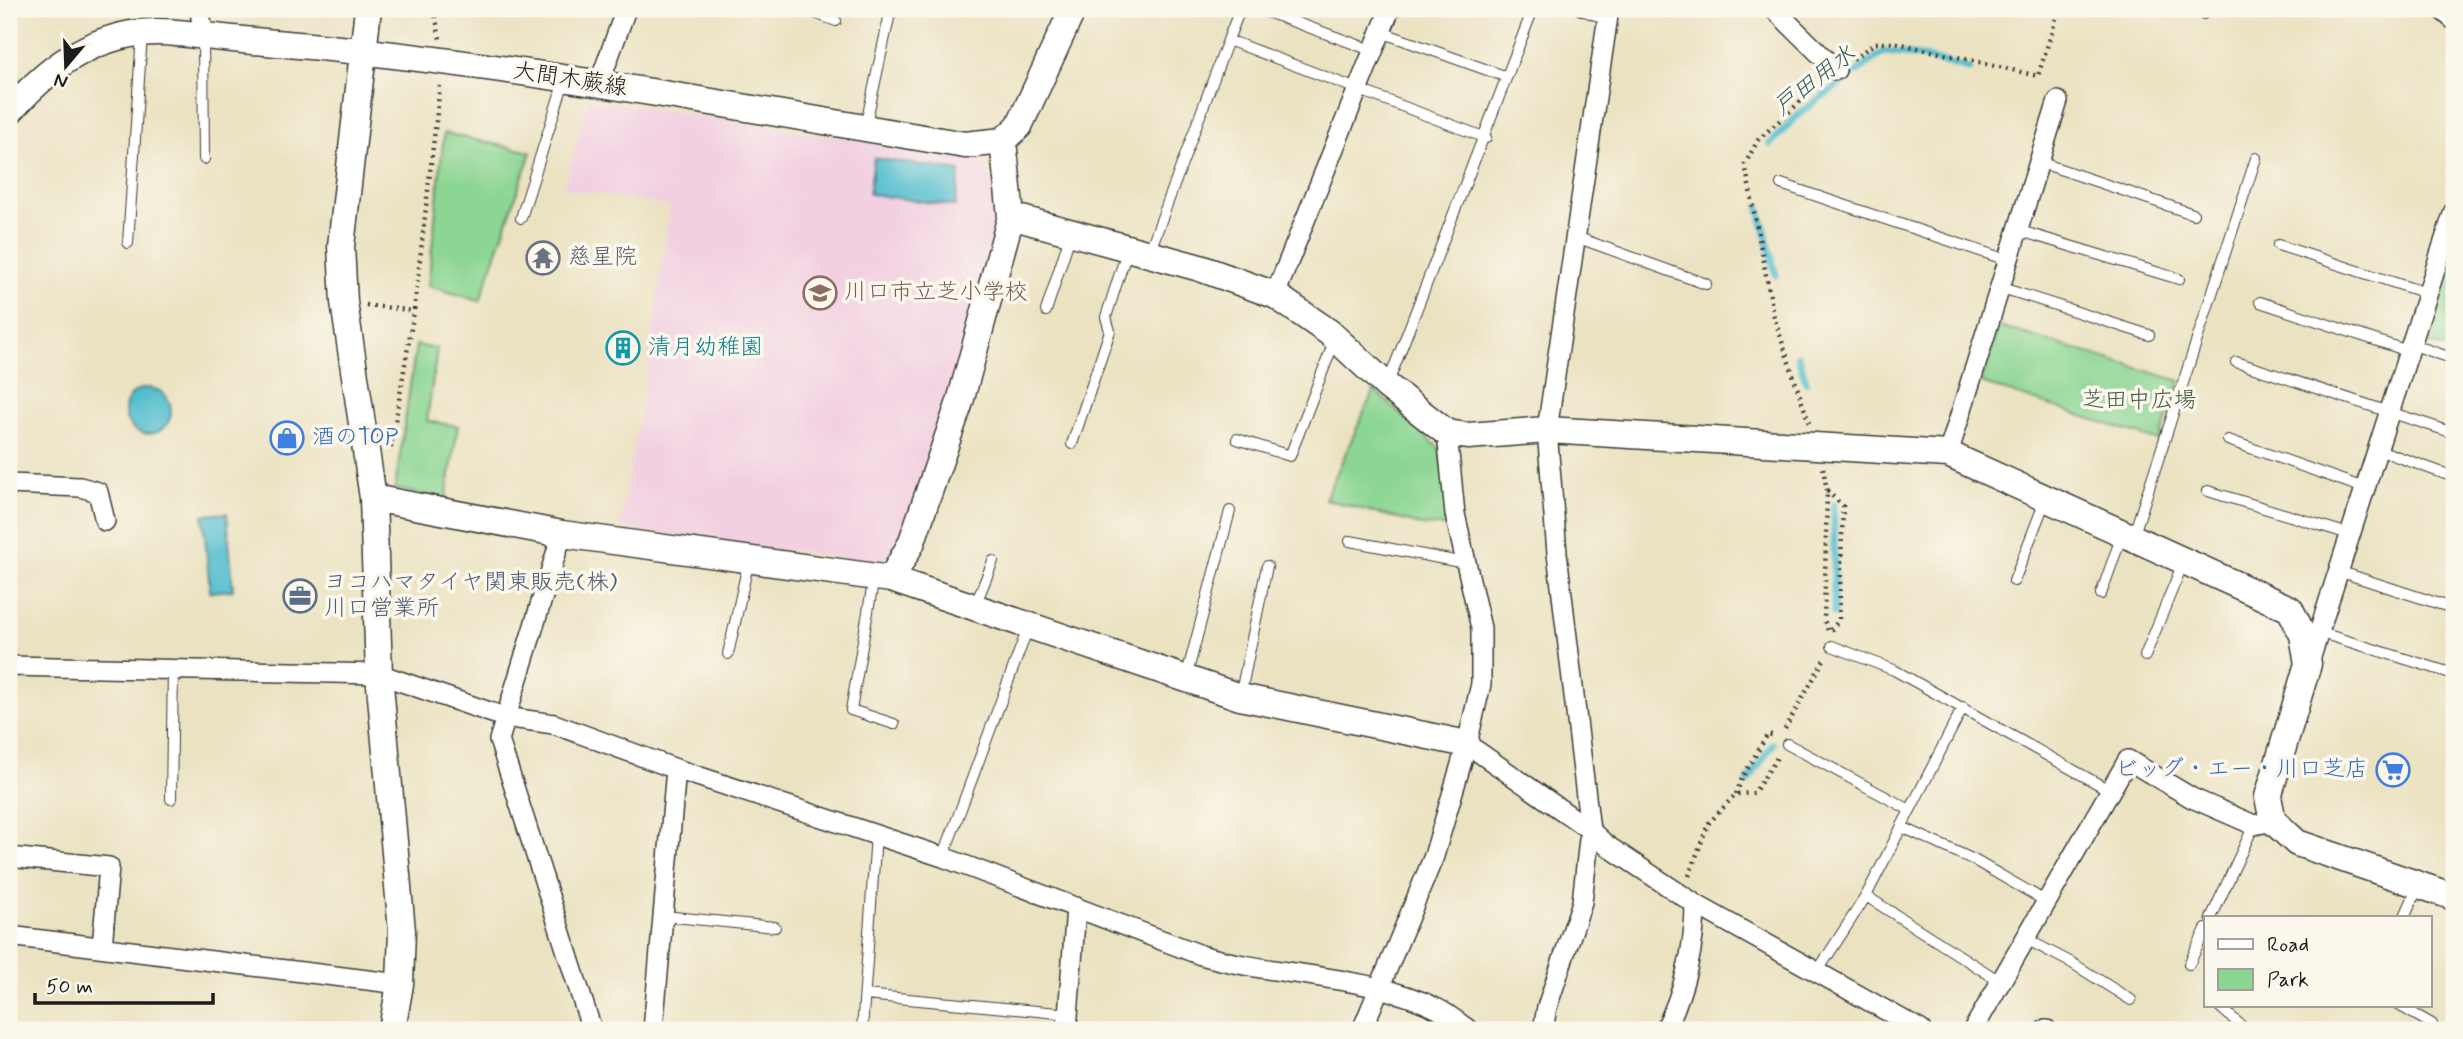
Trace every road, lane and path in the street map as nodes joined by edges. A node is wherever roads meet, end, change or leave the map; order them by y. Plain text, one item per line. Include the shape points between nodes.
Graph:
1 (200, 9) edge
2 (368, 9) edge
3 (626, 9) edge
4 (804, 9) edge
5 (891, 9) edge
6 (1073, 9) edge
7 (1240, 9) edge
8 (1259, 9) edge
9 (1390, 9) edge
10 (1533, 9) edge
11 (1579, 9) edge
12 (1774, 9) edge
13 (2059, 9) edge
14 (2441, 9) edge
15 (1608, 14) edge
16 (2454, 20) edge
17 (836, 21) dead end
18 (142, 33) junction
19 (203, 36) junction
20 (1228, 40) junction
21 (1378, 41) junction
22 (364, 51) junction
23 (442, 62) junction
24 (1836, 70) junction
25 (9, 73) edge
26 (1507, 77) junction
27 (565, 78) junction
28 (598, 84) junction
29 (1359, 90) junction
30 (2058, 101) dead end
31 (13, 108) edge
32 (865, 128) junction
33 (1486, 138) junction
34 (1003, 141) junction
35 (2256, 158) dead end
36 (204, 159) dead end
37 (2039, 162) junction
38 (1781, 184) dead end
39 (2193, 214) dead end
40 (2453, 215) edge
41 (1011, 216) junction
42 (521, 218) dead end
43 (2017, 230) junction
44 (1071, 232) junction
45 (1576, 237) junction
46 (128, 243) dead end
47 (2278, 245) dead end
48 (1138, 251) junction
49 (2007, 260) junction
50 (2179, 279) dead end
51 (1706, 284) dead end
52 (1999, 287) junction
53 (2426, 293) junction
54 (1275, 295) junction
55 (344, 302) junction
56 (2259, 302) dead end
57 (414, 311) junction
58 (1046, 311) dead end
59 (2150, 335) dead end
60 (1336, 338) junction
61 (2409, 347) junction
62 (2454, 359) edge
63 (2236, 362) dead end
64 (1387, 386) junction
65 (2389, 411) junction
66 (1548, 430) junction
67 (1447, 433) junction
68 (2454, 433) edge
69 (1237, 439) dead end
70 (2228, 440) dead end
71 (1072, 444) dead end
72 (1819, 446) junction
73 (2376, 449) junction
74 (1948, 454) junction
75 (390, 459) dead end
76 (2454, 477) edge
77 (9, 484) edge
78 (2364, 488) junction
79 (1827, 491) junction
80 (2208, 491) dead end
81 (373, 498) junction
82 (2046, 499) junction
83 (1230, 511) dead end
84 (105, 521) dead end
85 (562, 534) junction
86 (2349, 534) junction
87 (2128, 536) junction
88 (1350, 541) dead end
89 (749, 559) junction
90 (993, 561) dead end
91 (2184, 561) junction
92 (1465, 563) junction
93 (1268, 566) dead end
94 (2338, 571) junction
95 (882, 578) junction
96 (2014, 582) dead end
97 (2101, 594) dead end
98 (974, 607) junction
99 (2449, 607) dead end
100 (1029, 625) junction
101 (2319, 632) junction
102 (1829, 633) junction
103 (1832, 646) junction
104 (728, 654) dead end
105 (2145, 656) dead end
106 (2308, 664) junction
107 (9, 666) edge
108 (173, 670) junction
109 (379, 674) junction
110 (2454, 674) edge
111 (1186, 679) junction
112 (1240, 697) junction
113 (1963, 707) junction
114 (504, 718) junction
115 (894, 724) dead end
116 (1467, 744) junction
117 (1787, 744) joint
118 (676, 769) junction
119 (2109, 790) junction
120 (1736, 794) junction
121 (171, 799) dead end
122 (1910, 810) junction
123 (2263, 823) junction
124 (1902, 827) junction
125 (1590, 830) junction
126 (876, 835) junction
127 (9, 856) edge
128 (943, 857) junction
129 (2419, 885) junction
130 (1866, 897) junction
131 (2454, 897) edge
132 (2047, 902) junction
133 (1695, 904) junction
134 (1076, 907) junction
135 (664, 916) junction
136 (2212, 916) edge
137 (2405, 916) edge
138 (775, 927) dead end
139 (2204, 933) edge
140 (9, 936) edge
141 (2026, 939) junction
142 (102, 947) junction
143 (2189, 964) dead end
144 (1817, 972) junction
145 (2001, 983) junction
146 (400, 984) junction
147 (1377, 990) junction
148 (864, 996) junction
149 (2131, 1000) dead end
150 (2220, 1007) edge
151 (2402, 1007) edge
152 (1068, 1022) edge
153 (2432, 1024) dead end
154 (392, 1030) edge
155 (592, 1030) edge
156 (653, 1030) edge
157 (862, 1030) edge
158 (1362, 1030) edge
159 (1469, 1030) edge
160 (1543, 1030) edge
161 (1665, 1030) edge
162 (1921, 1030) edge
163 (1973, 1030) edge
164 (2246, 1030) edge

1 - 19 street
2 - 22 street
3 - 28 street
4 - 17 lane
5 - 32 lane
6 - 34 street via 1030,108
7 - 20 lane
8 - 21 lane
9 - 21 street
10 - 26 lane
11 - 15 lane
12 - 24 street
13 - 24 path via 2038,76 1897,43 1875,43
14 - 16 street
15 - 45 street
18 - 19 street, 大間木蕨線
18 - 31 street, 大間木蕨線 via 96,43 66,58
18 - 46 lane
19 - 22 street, 大間木蕨線
19 - 36 lane
20 - 29 lane
20 - 48 lane
21 - 26 lane
21 - 29 street
22 - 23 street, 大間木蕨線
22 - 55 street via 345,191 341,246
23 - 27 street, 大間木蕨線
23 - 57 path
24 - 72 path via 1758,140 1745,164 1774,317
25 - 31 lane
26 - 33 lane
27 - 28 street, 大間木蕨線
27 - 42 lane
28 - 32 street, 大間木蕨線
29 - 33 lane
29 - 54 street
30 - 37 street
32 - 34 street, 大間木蕨線 via 965,145
33 - 64 lane
34 - 41 street
35 - 87 lane
37 - 39 lane
37 - 43 street
38 - 49 lane
40 - 53 street
41 - 44 street
41 - 95 street via 960,402 911,544
43 - 49 street
43 - 50 lane
44 - 48 street
44 - 58 lane
45 - 51 lane
45 - 66 street
47 - 53 lane
48 - 54 street
48 - 71 lane via 1106,317 1110,331
49 - 52 street
52 - 59 lane
52 - 74 street
53 - 61 street
54 - 60 street
55 - 57 path
55 - 81 street
56 - 61 lane
57 - 75 path
60 - 64 street
60 - 69 lane via 1290,456
61 - 62 lane
61 - 65 street
63 - 65 lane
64 - 67 street
65 - 68 lane
65 - 73 street
66 - 67 street via 1468,436
66 - 72 street
66 - 125 street via 1554,527
67 - 92 street
70 - 78 lane
72 - 74 street
72 - 79 path
73 - 76 lane
73 - 78 street
74 - 82 street
77 - 84 street via 98,492
78 - 86 street
79 - 102 path via 1824,620
79 - 102 path via 1843,506 1839,620
80 - 86 lane
81 - 85 street
81 - 109 street
82 - 87 street
82 - 96 lane
83 - 111 lane
85 - 89 street
85 - 114 street
86 - 94 street
87 - 91 street
87 - 97 lane
88 - 92 lane
89 - 95 street
89 - 104 lane
90 - 98 lane
91 - 105 lane
91 - 106 street via 2290,609 2303,635
92 - 116 street via 1481,628 1481,684
93 - 112 lane
94 - 99 lane
94 - 101 street
95 - 98 street
95 - 115 lane via 851,710
98 - 100 street
100 - 111 street
100 - 128 lane
101 - 106 street
101 - 110 lane
102 - 103 path
103 - 113 lane via 1894,670
103 - 120 path via 1780,737 1768,734
106 - 123 street
107 - 108 street
108 - 109 street
108 - 121 lane
109 - 114 street
109 - 146 street via 402,931
111 - 112 street
112 - 116 street
113 - 119 lane
113 - 122 lane
114 - 118 street via 554,724
114 - 155 street via 499,740
116 - 125 street
116 - 147 street via 1434,856 1386,978
117 - 120 path via 1755,793
117 - 122 lane
118 - 126 street
118 - 135 street
119 - 123 street via 2128,760 2192,798
119 - 132 street
120 - 133 path via 1708,824 1688,877 1699,886
122 - 124 lane
123 - 129 street via 2297,843
123 - 136 lane
124 - 130 lane
124 - 132 lane via 1974,860
125 - 133 street
125 - 160 street via 1582,902 1546,1007
126 - 128 street
126 - 148 lane
127 - 142 street via 109,867
128 - 134 street
129 - 131 street
129 - 137 lane
130 - 144 lane
130 - 145 lane
132 - 141 street
133 - 144 street
133 - 161 street via 1692,945 1678,1004
134 - 147 street via 1237,965
134 - 152 street
135 - 138 lane
135 - 156 street
139 - 143 lane
140 - 142 street
141 - 145 street
141 - 149 lane
142 - 146 street
144 - 162 street
145 - 163 street
146 - 154 street
147 - 158 street
147 - 159 street via 1438,1009
148 - 152 lane
148 - 157 lane
150 - 164 lane
151 - 153 lane

